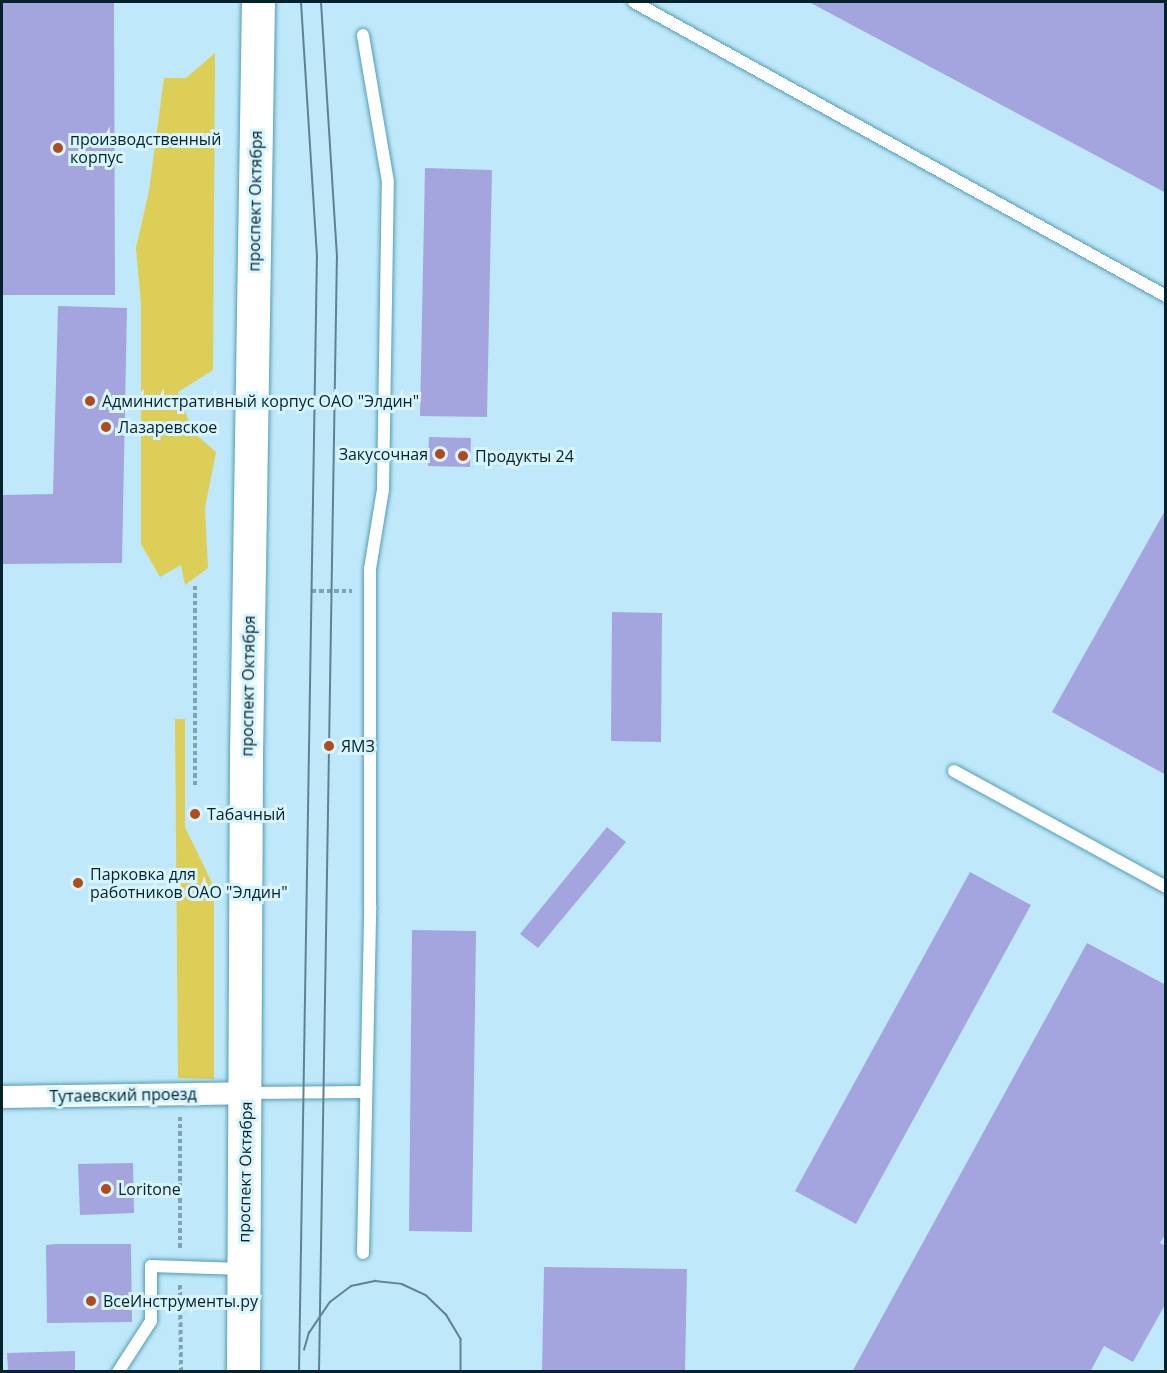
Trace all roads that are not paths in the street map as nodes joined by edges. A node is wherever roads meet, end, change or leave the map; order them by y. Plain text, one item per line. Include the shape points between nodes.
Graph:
1 (258, 2) edge
2 (634, 2) edge
3 (363, 35) dead end
4 (1166, 296) edge
5 (954, 771) dead end
6 (1166, 887) edge
7 (364, 1092) junction
8 (245, 1093) junction
9 (2, 1097) edge
10 (363, 1253) dead end
11 (244, 1269) junction
12 (118, 1371) edge
13 (243, 1371) edge

1 - 8 main road, проспект Октября via 246,755
2 - 4 lane
3 - 7 lane via 388,182 383,490 370,569 370,906
5 - 6 lane
7 - 8 lane
7 - 10 lane
8 - 9 street, Тутаевский проезд
8 - 11 main road, проспект Октября
11 - 12 lane via 152,1266 151,1321
11 - 13 main road, проспект Октября

